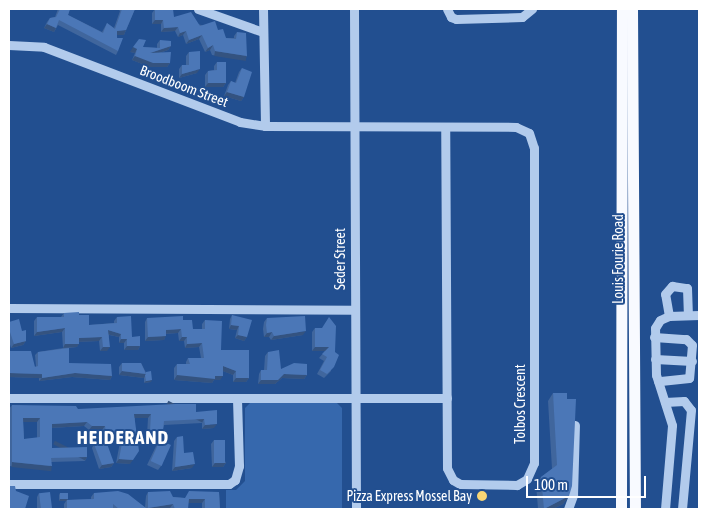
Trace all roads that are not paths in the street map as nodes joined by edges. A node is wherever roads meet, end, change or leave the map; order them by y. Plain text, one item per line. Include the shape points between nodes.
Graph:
1 (198, 9) edge
2 (263, 9) edge
3 (354, 9) edge
4 (447, 9) edge
5 (532, 9) edge
6 (622, 9) edge
7 (632, 9) edge
8 (264, 32) junction
9 (9, 45) edge
10 (265, 126) junction
11 (354, 126) junction
12 (445, 128) junction
13 (9, 308) edge
14 (354, 310) junction
15 (688, 315) junction
16 (699, 315) edge
17 (670, 316) junction
18 (654, 337) junction
19 (655, 359) junction
20 (692, 361) junction
21 (658, 381) junction
22 (9, 398) edge
23 (354, 398) junction
24 (447, 398) junction
25 (237, 399) junction
26 (665, 402) junction
27 (575, 412) edge
28 (672, 429) junction
29 (689, 429) junction
30 (9, 484) edge
31 (356, 509) edge
32 (568, 509) edge
33 (621, 509) edge
34 (635, 509) edge
35 (666, 509) edge
36 (682, 509) edge

1 - 8 street
2 - 8 street
3 - 11 street, Seder Street
4 - 5 street via 456,19 522,17
6 - 33 main road, Louis Fourie Road
7 - 34 main road, Louis Fourie Road
8 - 10 street
9 - 10 street, Broodboom Street via 44,47 240,122
10 - 11 street, Broodboom Street
11 - 12 street, Tolbos Crescent
11 - 14 street, Seder Street
12 - 24 street, Tolbos Crescent
12 - 24 street, Tolbos Crescent via 516,127 532,136 534,464 527,479 517,485 474,486 453,480 447,468
13 - 14 street
14 - 23 street, Seder Street
15 - 16 street
15 - 17 street
15 - 17 street via 687,288 672,286 665,294
17 - 18 street via 657,323
18 - 19 street
18 - 20 street via 688,341 692,345
19 - 20 street
19 - 21 street
20 - 21 street via 689,378
21 - 26 street
22 - 25 street
23 - 24 street
23 - 25 street
23 - 31 street, Seder Street
25 - 30 street via 239,466 235,480 228,484
26 - 28 street
26 - 29 street via 688,403
27 - 32 street via 573,496
28 - 29 street
28 - 35 street
29 - 36 street

